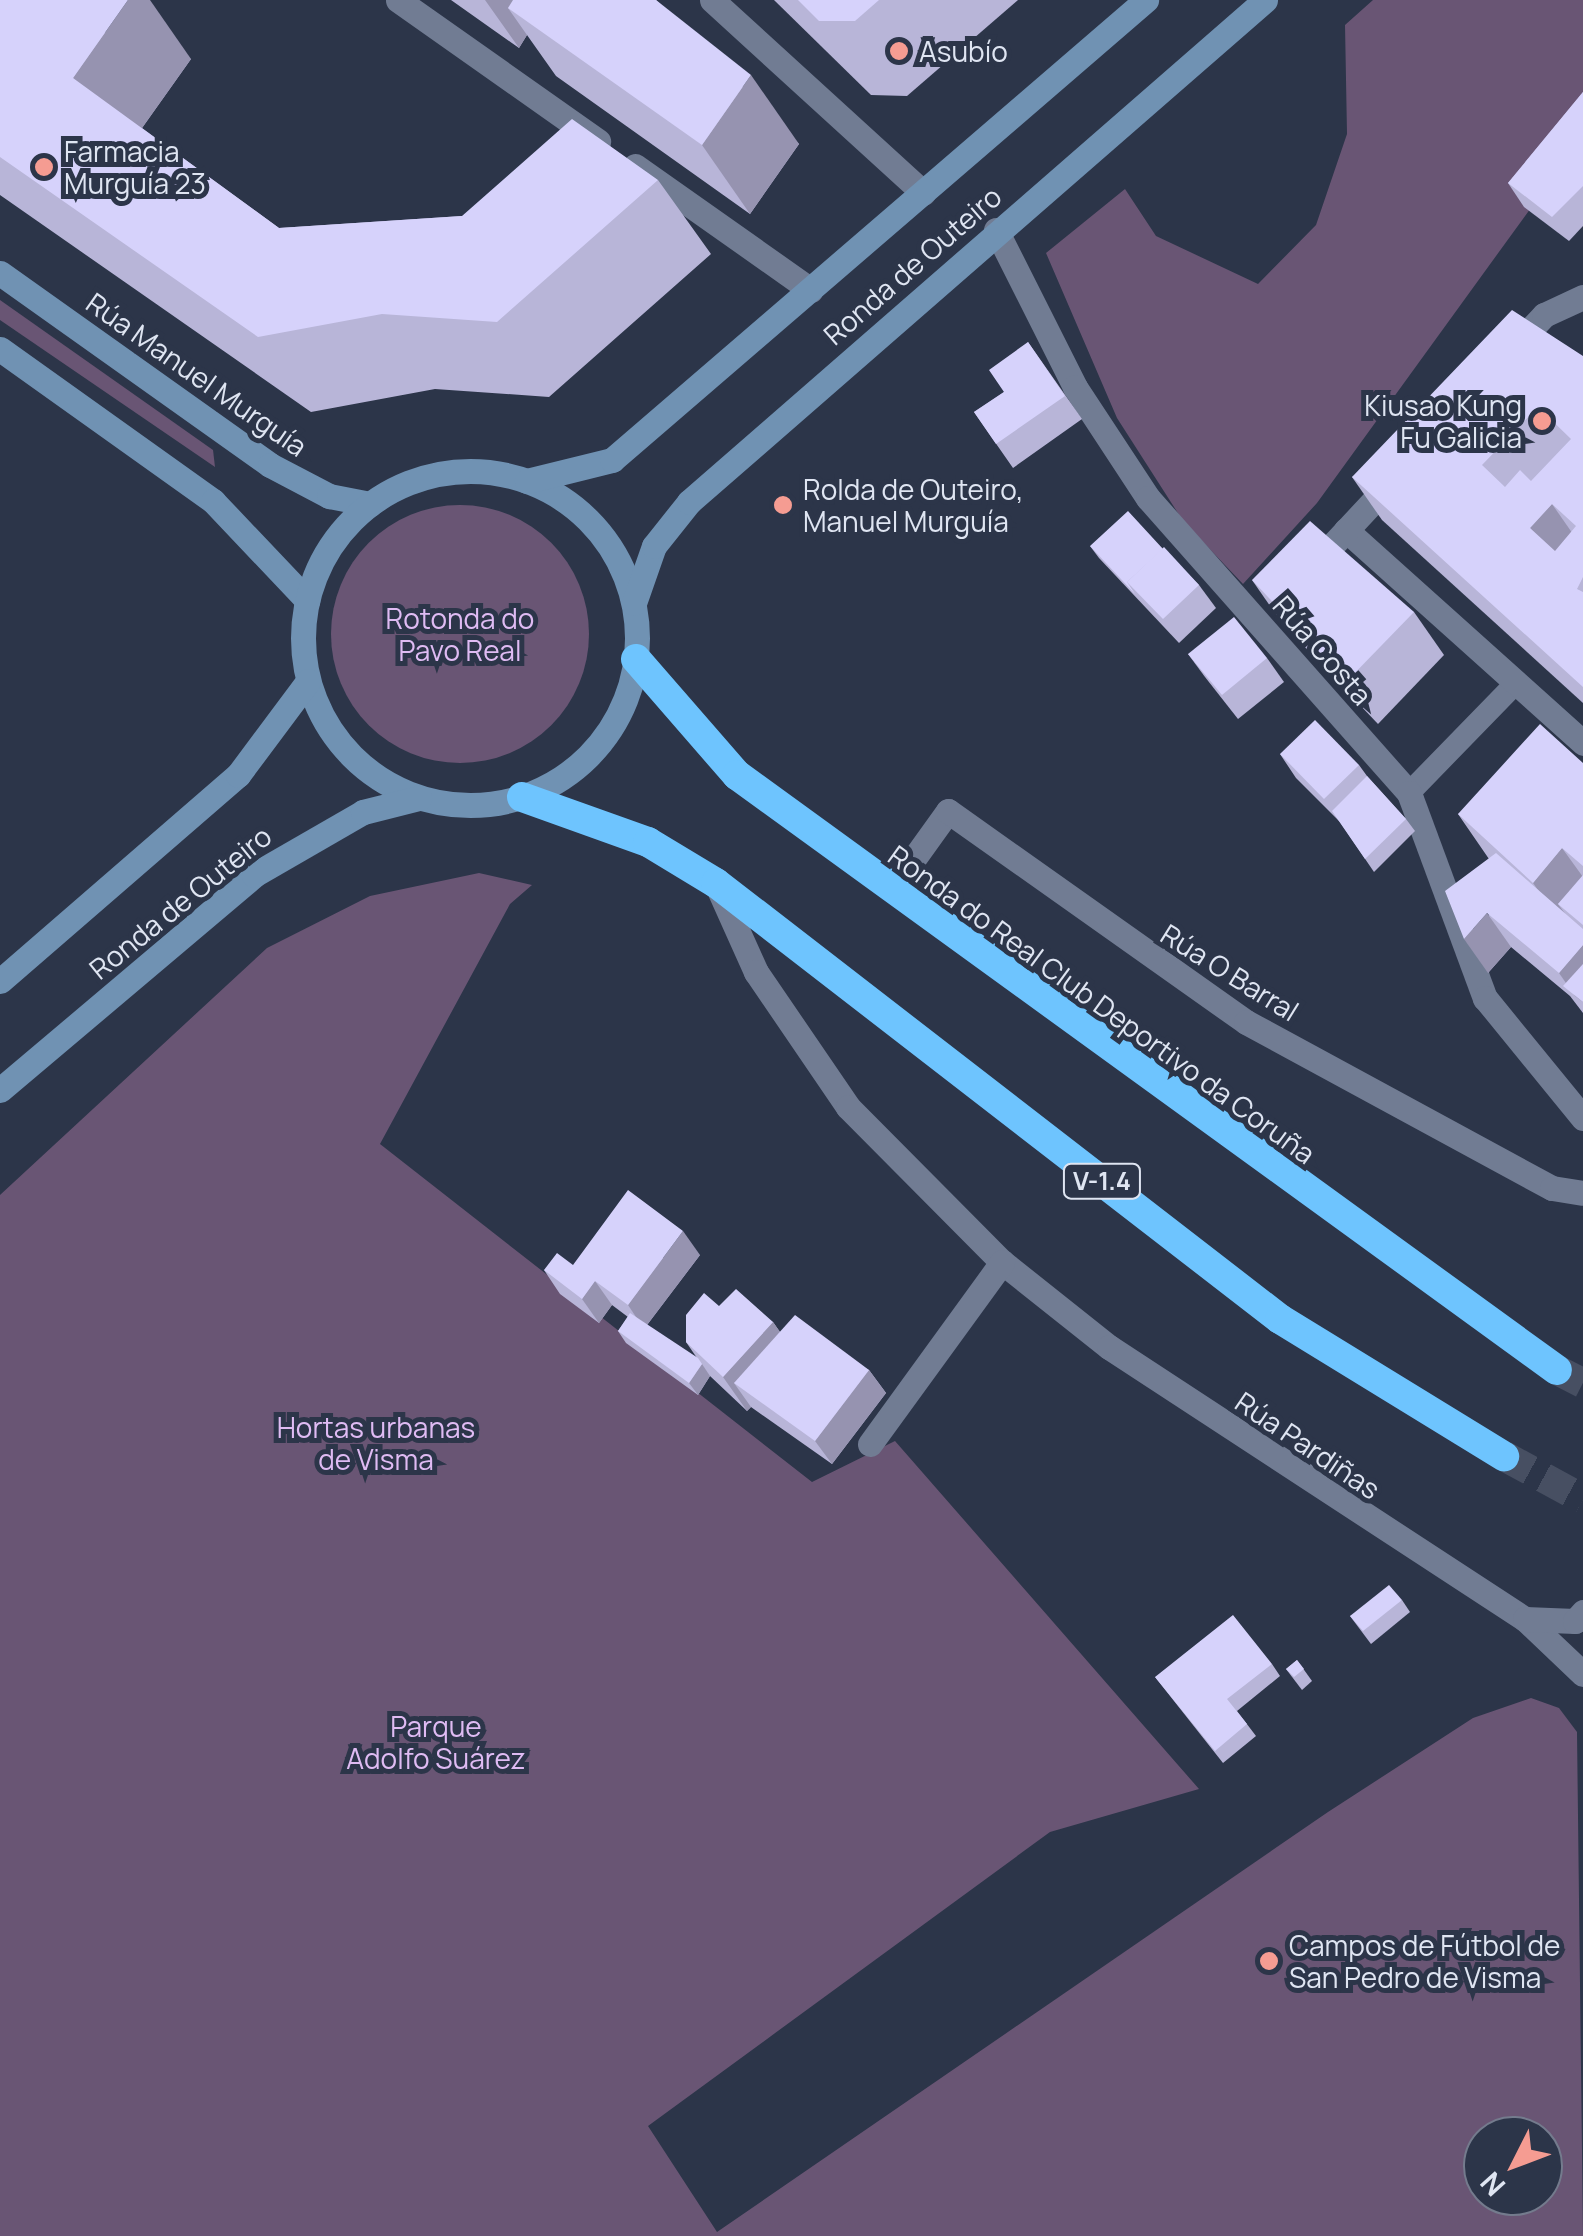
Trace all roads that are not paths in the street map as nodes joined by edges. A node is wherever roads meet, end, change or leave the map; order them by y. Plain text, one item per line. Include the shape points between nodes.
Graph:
1 (398, 0) edge
2 (712, 0) edge
3 (1146, 0) edge
4 (1265, 0) edge
5 (923, 193) junction
6 (996, 230) junction
7 (0, 272) edge
8 (811, 290) junction
9 (1583, 298) edge
10 (0, 349) edge
11 (1491, 372) edge
12 (1412, 458) edge
13 (527, 481) junction
14 (370, 504) junction
15 (1346, 530) junction
16 (307, 600) junction
17 (634, 603) junction
18 (1260, 622) junction
19 (636, 659) junction
20 (308, 681) junction
21 (1516, 683) junction
22 (1583, 743) edge
23 (1409, 793) junction
24 (522, 797) junction
25 (419, 798) junction
26 (716, 883) junction
27 (892, 889) junction
28 (0, 981) edge
29 (0, 1090) edge
30 (1583, 1118) edge
31 (1583, 1193) edge
32 (1002, 1262) junction
33 (1557, 1370) tunnel mouth
34 (870, 1444) dead end
35 (1504, 1456) tunnel mouth
36 (1583, 1612) edge
37 (1525, 1620) junction
38 (1583, 1674) edge

1 - 8 street
2 - 5 street
3 - 5 main road, Ronda de Outeiro
4 - 6 main road, Ronda de Outeiro
5 - 8 main road, Ronda de Outeiro
6 - 17 main road, Ronda de Outeiro via 671,519
6 - 18 street, Rúa Costa via 1075,387 1148,498
7 - 14 main road, Rúa Manuel Murguía via 270,465 329,496
8 - 13 main road, Ronda de Outeiro via 612,460
9 - 11 street via 1544,315
10 - 16 main road via 213,501
12 - 15 street
13 - 14 main road, Ronda de Outeiro via 446,472
13 - 17 main road, Ronda de Outeiro via 584,516
14 - 16 main road, Ronda de Outeiro via 330,546
15 - 18 street
15 - 21 street
16 - 20 main road, Ronda de Outeiro
17 - 19 main road, Ronda de Outeiro
18 - 23 street, Rúa Costa
19 - 24 main road, Ronda de Outeiro via 627,696 586,759
19 - 27 highway, Ronda do Real Club Deportivo da Coruña via 736,775
20 - 25 main road, Ronda de Outeiro via 348,753
20 - 28 main road, Ronda de Outeiro via 238,775
21 - 22 street
21 - 23 lane
23 - 30 street, Rúa Costa via 1485,998
24 - 25 main road, Ronda de Outeiro via 488,805
24 - 26 highway, V-1.4 via 648,842
25 - 29 main road, Ronda de Outeiro via 364,812 254,875
26 - 32 street, Rúa Pardiñas via 756,972 848,1107
26 - 35 highway, V-1.4 via 1280,1318
27 - 31 street, Rúa O Barral via 948,811 1246,1022 1552,1188
27 - 33 highway, Ronda do Real Club Deportivo da Coruña
32 - 34 street
32 - 37 street, Rúa Pardiñas via 1109,1346
36 - 37 street via 1575,1621
37 - 38 street, Rúa Pardiñas

